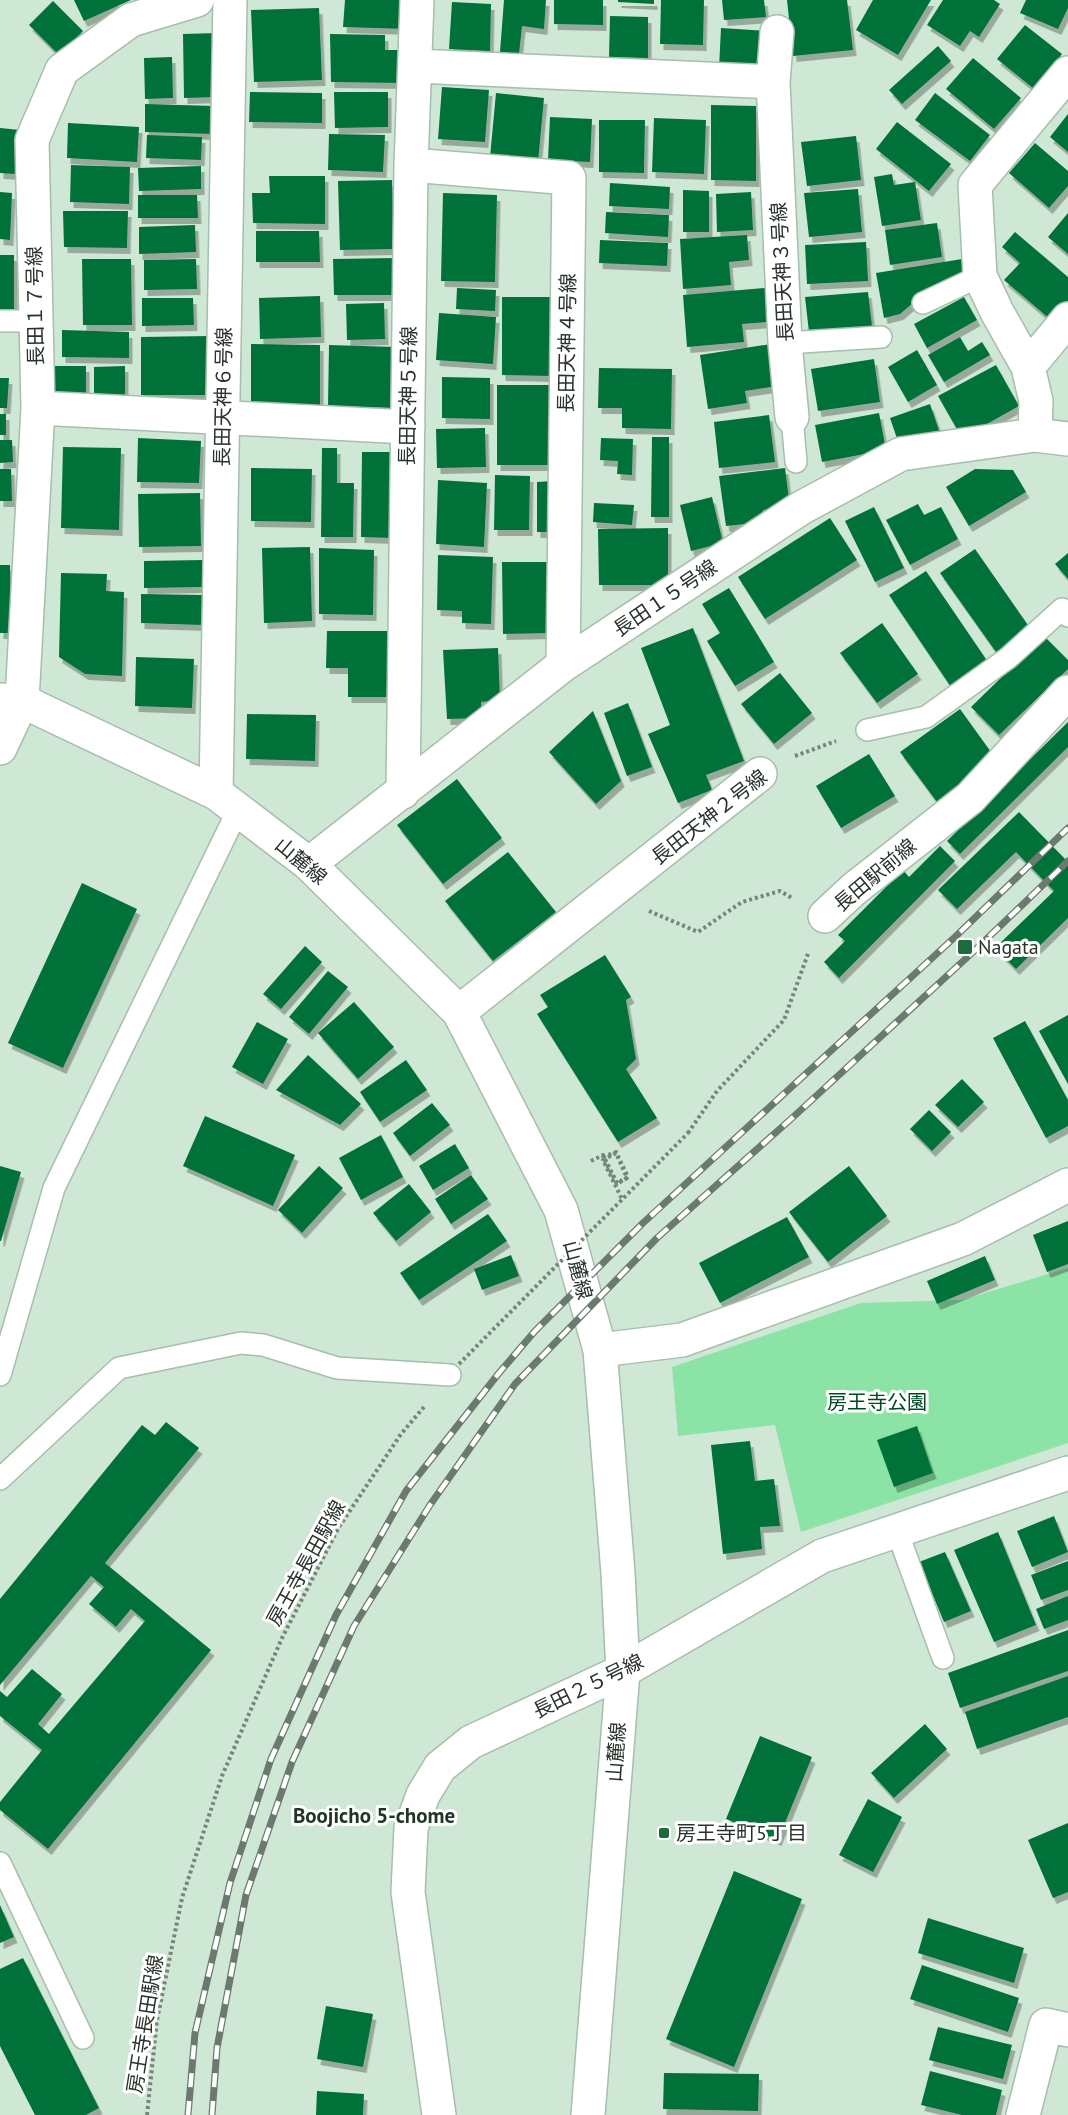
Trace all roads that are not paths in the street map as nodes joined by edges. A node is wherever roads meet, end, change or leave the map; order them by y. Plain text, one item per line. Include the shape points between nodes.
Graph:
1 (196, 0) edge
2 (230, 0) edge
3 (417, 0) edge
4 (777, 32) dead end
5 (415, 66) junction
6 (1068, 73) edge
7 (773, 82) junction
8 (411, 165) junction
9 (980, 276) junction
10 (923, 303) dead end
11 (1068, 319) edge
12 (0, 321) edge
13 (36, 321) junction
14 (881, 337) dead end
15 (785, 343) junction
16 (1028, 367) junction
17 (38, 408) junction
18 (223, 417) junction
19 (792, 417) joint
20 (408, 427) junction
21 (1035, 435) junction
22 (1068, 439) edge
23 (796, 462) dead end
24 (1068, 616) edge
25 (563, 665) junction
26 (1068, 692) edge
27 (11, 700) edge
28 (867, 730) road end
29 (0, 748) edge
30 (760, 774) road end
31 (403, 792) junction
32 (227, 801) junction
33 (309, 864) junction
34 (825, 916) road end
35 (459, 1012) junction
36 (1068, 1185) edge
37 (600, 1350) junction
38 (454, 1370) road end
39 (0, 1375) edge
40 (1068, 1473) edge
41 (0, 1479) edge
42 (897, 1531) junction
43 (943, 1658) dead end
44 (622, 1671) junction
45 (0, 1863) edge
46 (1068, 2030) edge
47 (83, 2038) dead end
48 (439, 2115) edge
49 (588, 2115) edge
50 (1023, 2115) edge

1 - 13 street, 長田１７号線 via 131,20 62,70 32,140
2 - 18 street, 長田天神６号線
3 - 5 street, 長田天神５号線
4 - 7 street, 長田天神３号線
5 - 7 street
5 - 8 street, 長田天神５号線
6 - 9 street via 975,185
7 - 15 street, 長田天神３号線
8 - 20 street, 長田天神５号線
8 - 25 street, 長田天神４号線 via 569,178
9 - 10 lane
9 - 16 street
11 - 16 street
12 - 13 lane
13 - 17 street, 長田１７号線
14 - 15 lane
15 - 19 street, 長田天神３号線
16 - 21 street via 1036,401
17 - 18 street
17 - 27 street, 長田１７号線
18 - 20 street
18 - 32 street, 長田天神６号線
19 - 23 lane, 長田天神３号線
20 - 31 street, 長田天神５号線
21 - 22 street, 長田１５号線
21 - 25 street, 長田１５号線 via 901,454 801,508
24 - 28 lane via 1062,609 1008,658 926,717
25 - 31 street, 長田１５号線
26 - 34 street, 長田駅前線 via 970,798
27 - 29 street
27 - 32 street, 山麓線
30 - 35 street, 長田天神２号線
31 - 33 street, 長田１５号線
32 - 33 street, 山麓線
32 - 39 lane via 54,1188
33 - 35 street, 山麓線
35 - 37 street, 山麓線 via 561,1210
36 - 37 street via 963,1239 682,1340
37 - 44 street, 山麓線
38 - 41 lane via 336,1368 263,1345 241,1343 119,1368
40 - 42 street, 長田２５号線
42 - 43 lane
42 - 44 street, 長田２５号線 via 822,1557
44 - 48 street, 長田２５号線 via 471,1742 440,1767 423,1795 411,1828 408,1892
44 - 49 street, 山麓線
45 - 47 lane
46 - 50 street via 1046,2025

